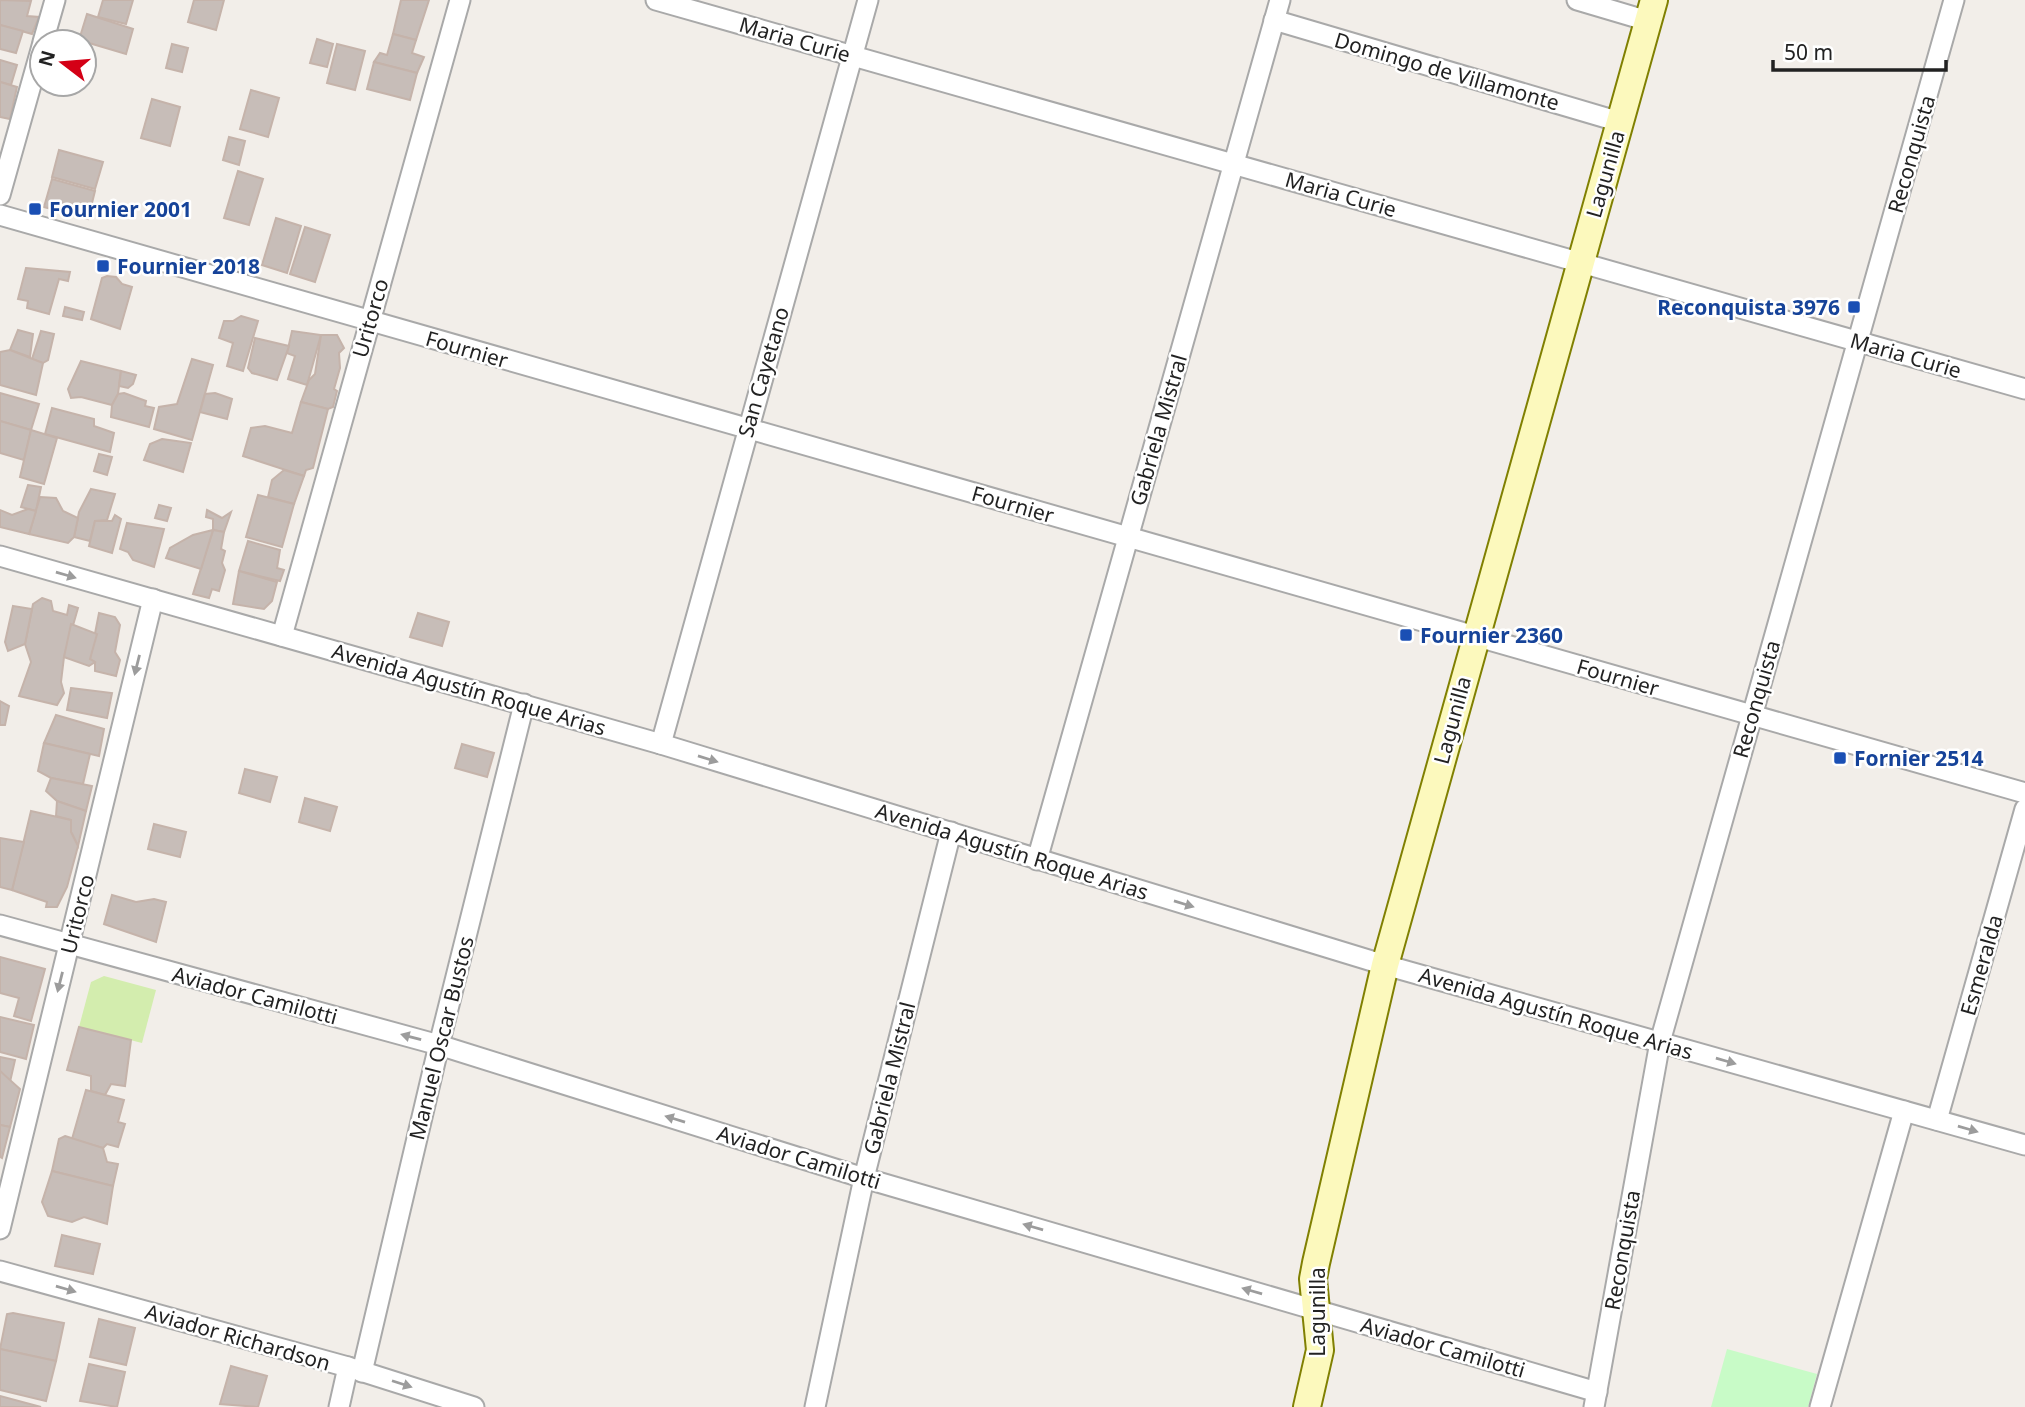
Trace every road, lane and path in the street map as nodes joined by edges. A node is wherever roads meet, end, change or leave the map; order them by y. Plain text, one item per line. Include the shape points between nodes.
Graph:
1 (55, 0) edge
2 (460, 0) edge
3 (656, 0) edge
4 (868, 0) edge
5 (1280, 0) edge
6 (1577, 0) edge
7 (1954, 0) edge
8 (1651, 10) edge
9 (1274, 20) junction
10 (47, 28) edge
11 (852, 56) junction
12 (28, 97) edge
13 (1620, 122) junction
14 (1233, 164) junction
15 (0, 195) edge
16 (0, 215) edge
17 (1580, 262) junction
18 (369, 321) junction
19 (1857, 341) junction
20 (2025, 388) edge
21 (747, 428) junction
22 (1127, 537) junction
23 (0, 556) edge
24 (153, 599) junction
25 (282, 636) junction
26 (1475, 636) junction
27 (524, 704) junction
28 (1751, 715) junction
29 (661, 744) junction
30 (2025, 793) edge
31 (2025, 809) edge
32 (951, 832) junction
33 (1037, 860) junction
34 (0, 925) edge
35 (69, 946) junction
36 (1385, 965) junction
37 (1660, 1042) junction
38 (439, 1045) junction
39 (1904, 1111) junction
40 (1937, 1120) junction
41 (2025, 1145) edge
42 (864, 1178) junction
43 (0, 1230) edge
44 (0, 1270) edge
45 (1317, 1310) junction
46 (355, 1369) junction
47 (1595, 1399) edge
48 (339, 1407) edge
49 (474, 1407) edge
50 (815, 1407) edge
51 (1307, 1407) edge
52 (1820, 1407) edge

1 - 10 street
2 - 18 street, Uritorco
3 - 11 street, Maria Curie
4 - 11 street, San Cayetano
5 - 9 street, Gabriela Mistral
6 - 8 street
7 - 19 street, Reconquista
8 - 13 main road, Lagunilla
9 - 13 street, Domingo de Villamonte
9 - 14 street, Gabriela Mistral
11 - 14 street, Maria Curie
11 - 21 street, San Cayetano
12 - 15 street
13 - 17 main road, Lagunilla
14 - 17 street, Maria Curie
14 - 22 street, Gabriela Mistral
16 - 18 street, Fournier
17 - 19 street, Maria Curie
17 - 26 main road, Lagunilla
18 - 21 street, Fournier
18 - 25 street, Uritorco
19 - 20 street, Maria Curie
19 - 28 street, Reconquista
21 - 22 street, Fournier
21 - 29 street, San Cayetano
22 - 26 street, Fournier
22 - 33 street, Gabriela Mistral
23 -> 24 street, Avenida Agustín Roque Arias
24 - 25 street, Avenida Agustín Roque Arias
24 -> 35 street, Uritorco
25 - 27 street, Avenida Agustín Roque Arias
26 - 28 street, Fournier
26 - 36 main road, Lagunilla
27 - 29 street, Avenida Agustín Roque Arias
27 - 38 street, Manuel Oscar Bustos
28 - 30 street, Fournier
28 - 37 street, Reconquista
29 -> 32 street, Avenida Agustín Roque Arias
31 - 40 street, Esmeralda
32 - 33 street, Avenida Agustín Roque Arias
32 - 42 street, Gabriela Mistral
33 -> 36 street, Avenida Agustín Roque Arias
34 - 35 street, Aviador Camilotti
38 -> 35 street, Aviador Camilotti
35 -> 43 street, Uritorco
36 - 37 street, Avenida Agustín Roque Arias
36 - 45 main road, Lagunilla via 1316,1263
37 -> 39 street, Avenida Agustín Roque Arias
37 - 47 street, Reconquista
42 -> 38 street, Aviador Camilotti
38 - 46 street, Manuel Oscar Bustos
39 - 40 street, Avenida Agustín Roque Arias
39 - 52 street
40 -> 41 street, Avenida Agustín Roque Arias
45 -> 42 street, Aviador Camilotti
42 - 50 street, Gabriela Mistral
44 -> 46 street, Aviador Richardson
45 - 47 street, Aviador Camilotti
45 - 51 main road, Lagunilla via 1320,1350
46 - 48 street, Manuel Oscar Bustos
46 -> 49 street, Aviador Richardson

